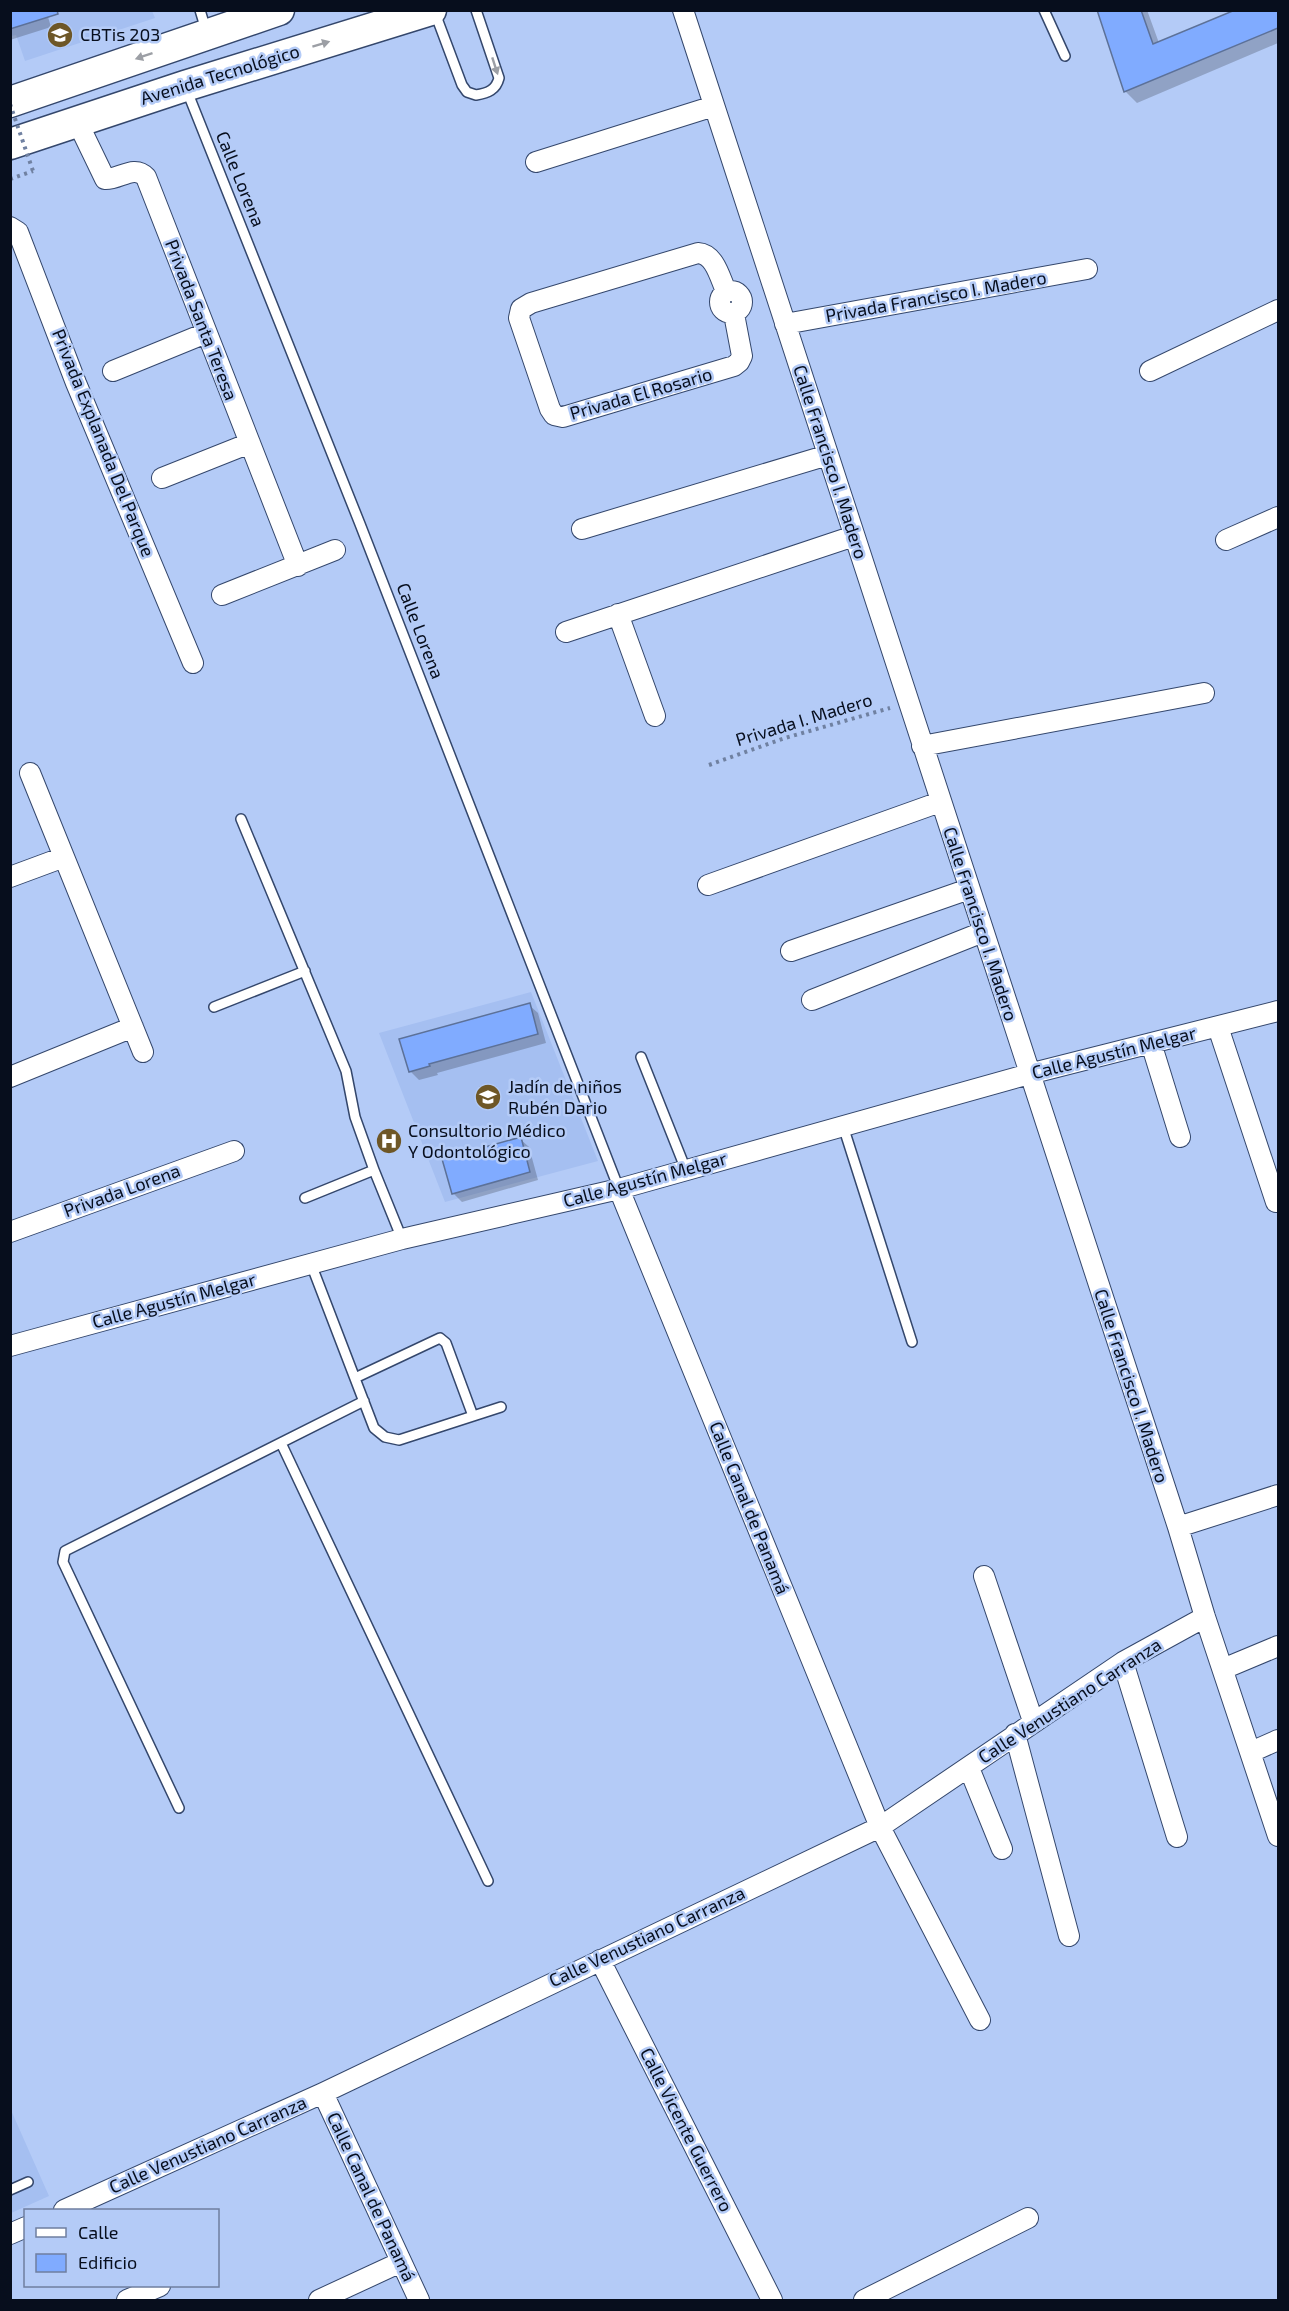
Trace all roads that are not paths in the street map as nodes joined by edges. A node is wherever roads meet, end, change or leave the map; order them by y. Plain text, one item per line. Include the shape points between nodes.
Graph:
1 (279, 10) edge
2 (433, 10) edge
3 (476, 10) edge
4 (683, 10) edge
5 (1044, 10) edge
6 (348, 22) edge
7 (204, 23) edge
8 (1065, 56) dead end
9 (185, 86) junction
10 (10, 103) edge
11 (714, 106) junction
12 (77, 121) junction
13 (10, 144) edge
14 (536, 162) dead end
15 (10, 227) edge
16 (1086, 269) dead end
17 (775, 293) junction
18 (734, 302) junction
19 (1278, 310) edge
20 (785, 324) junction
21 (206, 333) junction
22 (113, 371) dead end
23 (1150, 371) dead end
24 (250, 444) junction
25 (828, 455) junction
26 (162, 478) dead end
27 (1278, 517) edge
28 (582, 529) dead end
29 (854, 536) junction
30 (1226, 540) dead end
31 (335, 550) dead end
32 (298, 566) junction
33 (222, 595) dead end
34 (618, 614) junction
35 (566, 632) dead end
36 (193, 663) dead end
37 (1204, 693) dead end
38 (655, 716) dead end
39 (922, 746) junction
40 (30, 773) dead end
41 (940, 802) junction
42 (241, 819) dead end
43 (64, 857) junction
44 (10, 877) edge
45 (708, 885) dead end
46 (969, 889) junction
47 (983, 932) junction
48 (791, 951) dead end
49 (305, 971) junction
50 (812, 1000) dead end
51 (214, 1007) dead end
52 (1278, 1011) edge
53 (133, 1027) junction
54 (1218, 1027) junction
55 (1151, 1043) junction
56 (143, 1052) dead end
57 (641, 1057) dead end
58 (1029, 1074) junction
59 (10, 1077) edge
60 (843, 1126) junction
61 (1180, 1137) dead end
62 (234, 1150) dead end
63 (374, 1170) junction
64 (686, 1170) junction
65 (619, 1189) junction
66 (305, 1198) dead end
67 (1276, 1202) dead end
68 (10, 1232) edge
69 (402, 1239) junction
70 (311, 1264) junction
71 (912, 1342) dead end
72 (10, 1346) edge
73 (355, 1378) junction
74 (364, 1401) junction
75 (501, 1407) dead end
76 (473, 1416) junction
77 (281, 1443) junction
78 (1278, 1495) edge
79 (1178, 1527) junction
80 (984, 1576) dead end
81 (1204, 1617) junction
82 (1278, 1646) edge
83 (1123, 1662) junction
84 (1223, 1670) junction
85 (1034, 1721) junction
86 (1015, 1734) junction
87 (1278, 1740) edge
88 (1251, 1752) junction
89 (969, 1767) junction
90 (179, 1808) dead end
91 (880, 1827) junction
92 (1278, 1836) edge
93 (1177, 1837) dead end
94 (1002, 1849) dead end
95 (488, 1881) dead end
96 (1068, 1936) dead end
97 (600, 1960) junction
98 (980, 2020) dead end
99 (323, 2094) junction
100 (28, 2182) dead end
101 (10, 2190) edge
102 (68, 2209) edge
103 (1028, 2218) dead end
104 (24, 2228) edge
105 (10, 2234) edge
106 (400, 2262) junction
107 (158, 2287) edge
108 (127, 2301) edge
109 (319, 2301) edge
110 (419, 2301) edge
111 (772, 2301) edge
112 (864, 2301) edge

1 - 7 main road via 235,21
3 -> 2 lane via 499,78 491,91 476,96 462,85
2 - 6 main road, Avenida Tecnológico
4 - 11 street, Calle Francisco I. Madero
5 - 8 lane
9 -> 6 main road, Avenida Tecnológico
7 -> 10 main road
9 - 12 main road, Avenida Tecnológico
9 - 65 lane, Calle Lorena
11 - 14 street
11 - 17 street, Calle Francisco I. Madero
12 - 13 main road, Avenida Tecnológico
12 - 21 street, Privada Santa Teresa via 105,179 135,171 146,177
15 - 36 street, Privada Explanada Del Parque via 18,232 76,383
16 - 20 street, Privada Francisco I. Madero
17 - 18 street
17 - 20 street, Calle Francisco I. Madero
18 - 18 street, Privada El Rosario via 711,259 698,252 526,305 519,318 548,406 554,415 563,417 739,363 742,356
19 - 23 street
20 - 25 street, Calle Francisco I. Madero
21 - 22 street
21 - 24 street, Privada Santa Teresa
24 - 26 street
24 - 32 street, Privada Santa Teresa
25 - 28 street
25 - 29 street, Calle Francisco I. Madero
27 - 30 street
29 - 34 street
29 - 39 street, Calle Francisco I. Madero
31 - 32 street
32 - 33 street
34 - 35 street
34 - 38 street
37 - 39 street
39 - 41 street, Calle Francisco I. Madero
40 - 43 street
41 - 45 street
41 - 46 street, Calle Francisco I. Madero
42 - 49 lane
43 - 44 street
43 - 53 street
46 - 47 street, Calle Francisco I. Madero
46 - 48 street
47 - 50 street
47 - 58 street, Calle Francisco I. Madero
49 - 51 lane
49 - 63 lane via 346,1071 355,1117
52 - 54 street, Calle Agustín Melgar
53 - 56 street
53 - 59 street
54 - 55 street, Calle Agustín Melgar
54 - 67 street
55 - 58 street, Calle Agustín Melgar
55 - 61 street
57 - 64 lane
58 - 60 street, Calle Agustín Melgar
58 - 79 street, Calle Francisco I. Madero
60 - 64 street, Calle Agustín Melgar
60 - 71 lane
62 - 68 street, Privada Lorena
63 - 66 lane
63 - 69 lane
64 - 65 street, Calle Agustín Melgar
65 - 69 street, Calle Agustín Melgar
65 - 91 street, Calle Canal de Panamá
69 - 70 street, Calle Agustín Melgar
70 - 72 street, Calle Agustín Melgar
70 - 73 lane
73 - 74 lane
73 - 76 lane via 440,1338 446,1343
74 - 76 lane via 374,1428 399,1440
74 - 77 lane
75 - 76 lane
77 - 90 lane via 65,1551 63,1557
77 - 95 lane
78 - 79 street
79 - 81 street, Calle Francisco I. Madero
80 - 85 street
81 - 83 street, Calle Venustiano Carranza
81 - 84 street, Calle Francisco I. Madero
82 - 84 street
83 - 85 street, Calle Venustiano Carranza
83 - 93 street
84 - 88 street, Calle Francisco I. Madero
85 - 86 street, Calle Venustiano Carranza
86 - 89 street, Calle Venustiano Carranza
86 - 96 street
87 - 88 street
88 - 92 street, Calle Francisco I. Madero
89 - 91 street, Calle Venustiano Carranza
89 - 94 street
91 - 97 street, Calle Venustiano Carranza
91 - 98 street, Calle Canal de Panamá
97 - 99 street, Calle Venustiano Carranza
97 - 111 street, Calle Vicente Guerrero
99 - 102 street, Calle Venustiano Carranza
99 - 106 street, Calle Canal de Panamá
100 - 101 lane
103 - 112 street
104 - 105 street
106 - 109 street
106 - 110 street, Calle Canal de Panamá
107 - 108 street

